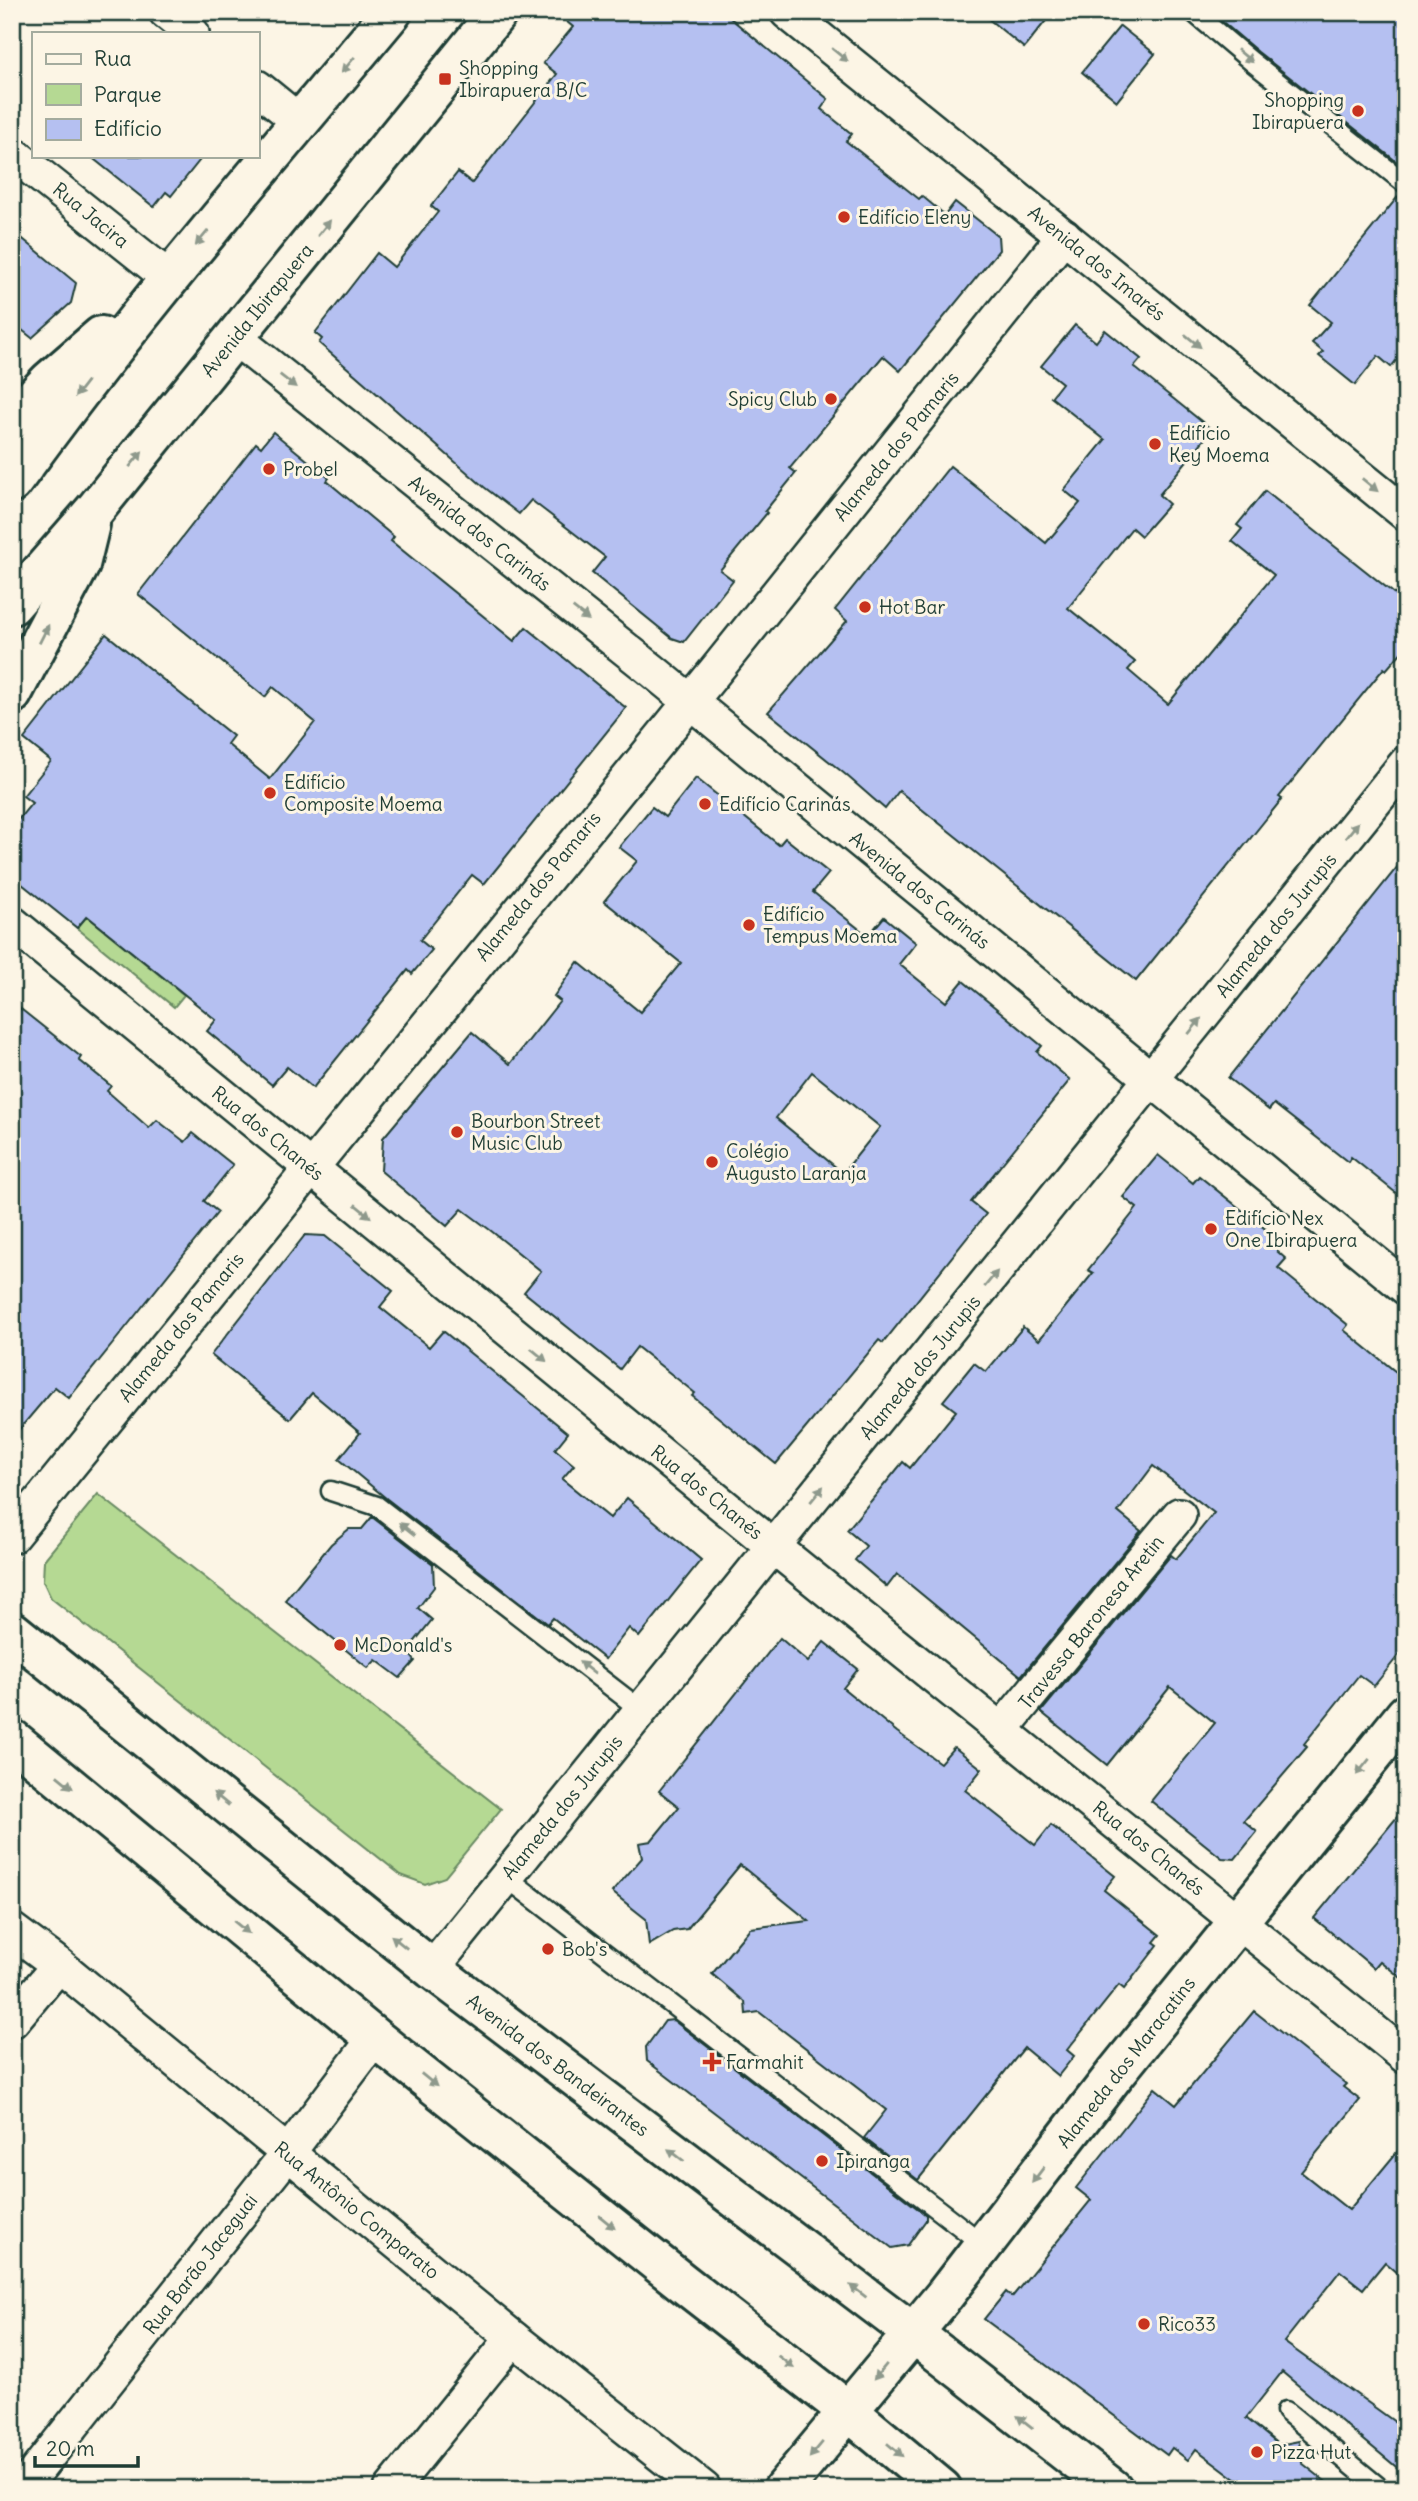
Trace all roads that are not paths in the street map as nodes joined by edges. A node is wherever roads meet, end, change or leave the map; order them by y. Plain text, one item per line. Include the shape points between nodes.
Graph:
1 (166, 12) edge
2 (392, 12) edge
3 (498, 12) edge
4 (787, 12) edge
5 (1193, 12) edge
6 (191, 32) edge
7 (259, 89) edge
8 (300, 122) junction
9 (12, 153) edge
10 (1406, 184) edge
11 (1064, 236) junction
12 (169, 278) junction
13 (235, 338) junction
14 (12, 420) edge
15 (12, 483) edge
16 (93, 512) junction
17 (1406, 514) edge
18 (12, 605) edge
19 (12, 695) edge
20 (690, 701) junction
21 (1406, 763) edge
22 (12, 923) edge
23 (1152, 1080) junction
24 (310, 1167) junction
25 (1406, 1288) edge
26 (331, 1491) dead end
27 (1179, 1515) dead end
28 (12, 1536) edge
29 (774, 1547) junction
30 (12, 1631) edge
31 (640, 1710) junction
32 (1406, 1714) edge
33 (1002, 1729) junction
34 (12, 1739) edge
35 (506, 1877) junction
36 (1238, 1920) junction
37 (12, 1930) edge
38 (59, 1965) junction
39 (432, 1969) junction
40 (12, 2021) edge
41 (375, 2038) junction
42 (1406, 2057) edge
43 (288, 2153) junction
44 (984, 2245) junction
45 (913, 2333) junction
46 (513, 2338) junction
47 (848, 2411) junction
48 (1286, 2411) dead end
49 (22, 2489) edge
50 (391, 2489) edge
51 (704, 2489) edge
52 (783, 2489) edge
53 (942, 2489) edge
54 (1113, 2489) edge
55 (1381, 2489) edge

1 - 6 street
2 -> 8 main road
13 -> 3 main road, Avenida Ibirapuera
4 -> 11 street, Avenida dos Imarés
5 -> 10 lane
7 - 8 street
8 -> 12 main road
9 - 12 street, Rua Jacira
11 -> 17 street, Avenida dos Imarés
11 - 20 street, Alameda dos Pamaris
12 - 14 main road via 49,381
12 -> 15 main road
16 -> 13 main road, Avenida Ibirapuera
13 -> 20 street, Avenida dos Carinás
16 - 18 main road, Avenida Ibirapuera
19 -> 16 main road via 80,565
20 - 23 street, Avenida dos Carinás
20 - 24 street, Alameda dos Pamaris
23 -> 21 street, Alameda dos Jurupis
22 - 24 street, Rua dos Chanés
23 - 25 street, Avenida dos Carinás
29 -> 23 street, Alameda dos Jurupis
24 - 28 street, Alameda dos Pamaris
24 -> 29 street, Rua dos Chanés
31 -> 26 lane via 377,1506
27 - 33 street, Travessa Baronesa Aretin
29 - 31 street, Alameda dos Jurupis
29 - 33 street, Rua dos Chanés
39 -> 30 main road, Avenida dos Bandeirantes
31 - 35 street, Alameda dos Jurupis
32 -> 36 main road, Alameda dos Maracatins
33 - 36 street, Rua dos Chanés
34 -> 41 main road
35 - 39 street, Alameda dos Jurupis
35 - 44 lane
36 - 42 street, Rua dos Chanés
36 -> 44 main road, Alameda dos Maracatins
37 - 38 street, Rua Antônio Comparato
38 - 40 street
38 - 43 street, Rua Antônio Comparato
45 -> 39 main road, Avenida dos Bandeirantes
41 - 43 street, Rua Barão Jaceguai
41 -> 47 main road
43 - 46 street, Rua Antônio Comparato
43 - 49 street, Rua Barão Jaceguai
44 - 45 main road, Alameda dos Maracatins
45 -> 47 main road, Alameda dos Maracatins
54 -> 45 main road, Avenida dos Bandeirantes
46 - 50 street
46 - 51 street, Rua Antônio Comparato
47 -> 52 main road, Alameda dos Maracatins
47 -> 53 main road
48 - 55 lane

